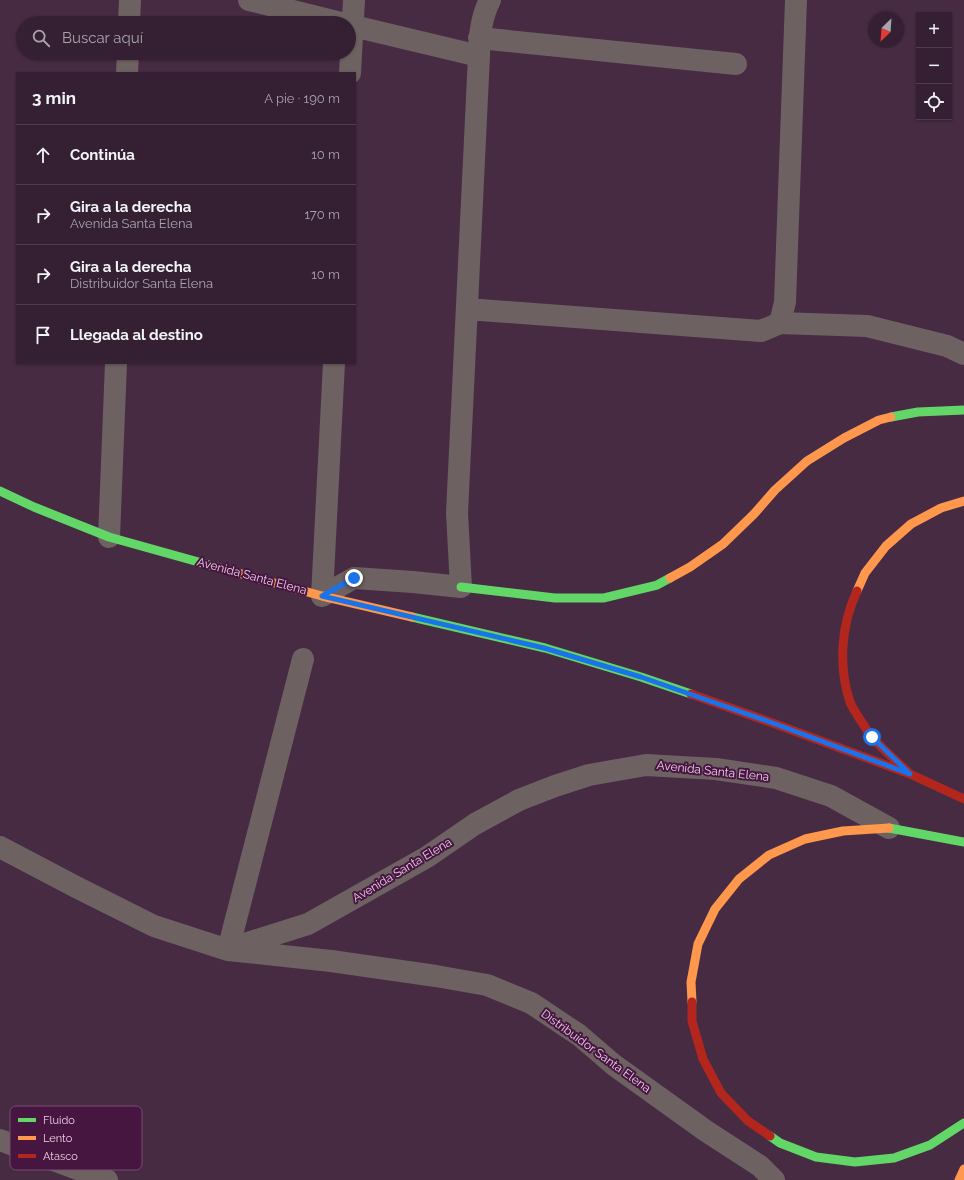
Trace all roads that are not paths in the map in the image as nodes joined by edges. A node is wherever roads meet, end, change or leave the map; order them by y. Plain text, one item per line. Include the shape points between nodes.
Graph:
1 (130, 0) edge
2 (249, 0) edge
3 (354, 0) edge
4 (490, 0) edge
5 (796, 0) edge
6 (129, 16) edge
7 (312, 16) edge
8 (350, 16) edge
9 (356, 26) edge
10 (479, 47) junction
11 (128, 60) edge
12 (349, 60) edge
13 (736, 64) dead end
14 (127, 72) edge
15 (350, 72) edge
16 (467, 309) junction
17 (780, 323) junction
18 (964, 354) edge
19 (116, 364) edge
20 (334, 364) edge
21 (964, 410) edge
22 (0, 491) edge
23 (964, 501) edge
24 (109, 537) junction
25 (461, 587) junction
26 (322, 596) junction
27 (303, 659) dead end
28 (910, 774) junction
29 (964, 799) edge
30 (889, 828) junction
31 (964, 842) edge
32 (0, 847) edge
33 (228, 950) junction
34 (964, 1123) edge
35 (0, 1140) edge
36 (10, 1144) edge
37 (964, 1169) edge
38 (80, 1170) edge
39 (107, 1180) edge
40 (774, 1180) edge
41 (959, 1180) edge

1 - 6 street
2 - 7 street
3 - 8 street
4 - 10 street via 486,7
5 - 17 street via 785,302
9 - 10 street
10 - 13 street
10 - 16 street
11 - 14 street
12 - 15 street
16 - 17 street via 761,331
16 - 25 street via 457,513
17 - 18 street via 867,326 947,346
19 - 24 street
20 - 26 street
21 - 25 main road via 918,412 879,420 844,438 807,461 723,544 690,567 657,585 603,598 562,598
22 - 24 main road, Avenida Santa Elena
23 - 28 main road via 941,508 911,524 886,546 862,579 851,603 843,636 843,670 850,703 872,737
24 - 26 main road, Avenida Santa Elena
25 - 26 street via 354,578
26 - 28 main road, Avenida Santa Elena via 544,648 641,677
27 - 33 street
28 - 29 main road, Avenida Santa Elena
30 - 31 main road, Avenida Santa Elena
30 - 33 street, Avenida Santa Elena via 831,796 776,778 716,769 646,765 590,774 518,800 475,824 427,858 308,924
30 - 34 main road via 843,832 805,839 769,855 739,879 715,909 698,944 691,982 692,1021 703,1059 722,1093 748,1121 780,1143 816,1157 855,1162 894,1158 930,1145
32 - 33 street, Distribuidor Santa Elena via 154,926
33 - 40 street, Distribuidor Santa Elena via 443,977 487,985 530,1003 579,1035 614,1065 694,1122 760,1166
35 - 36 street
37 - 41 main road
38 - 39 street

